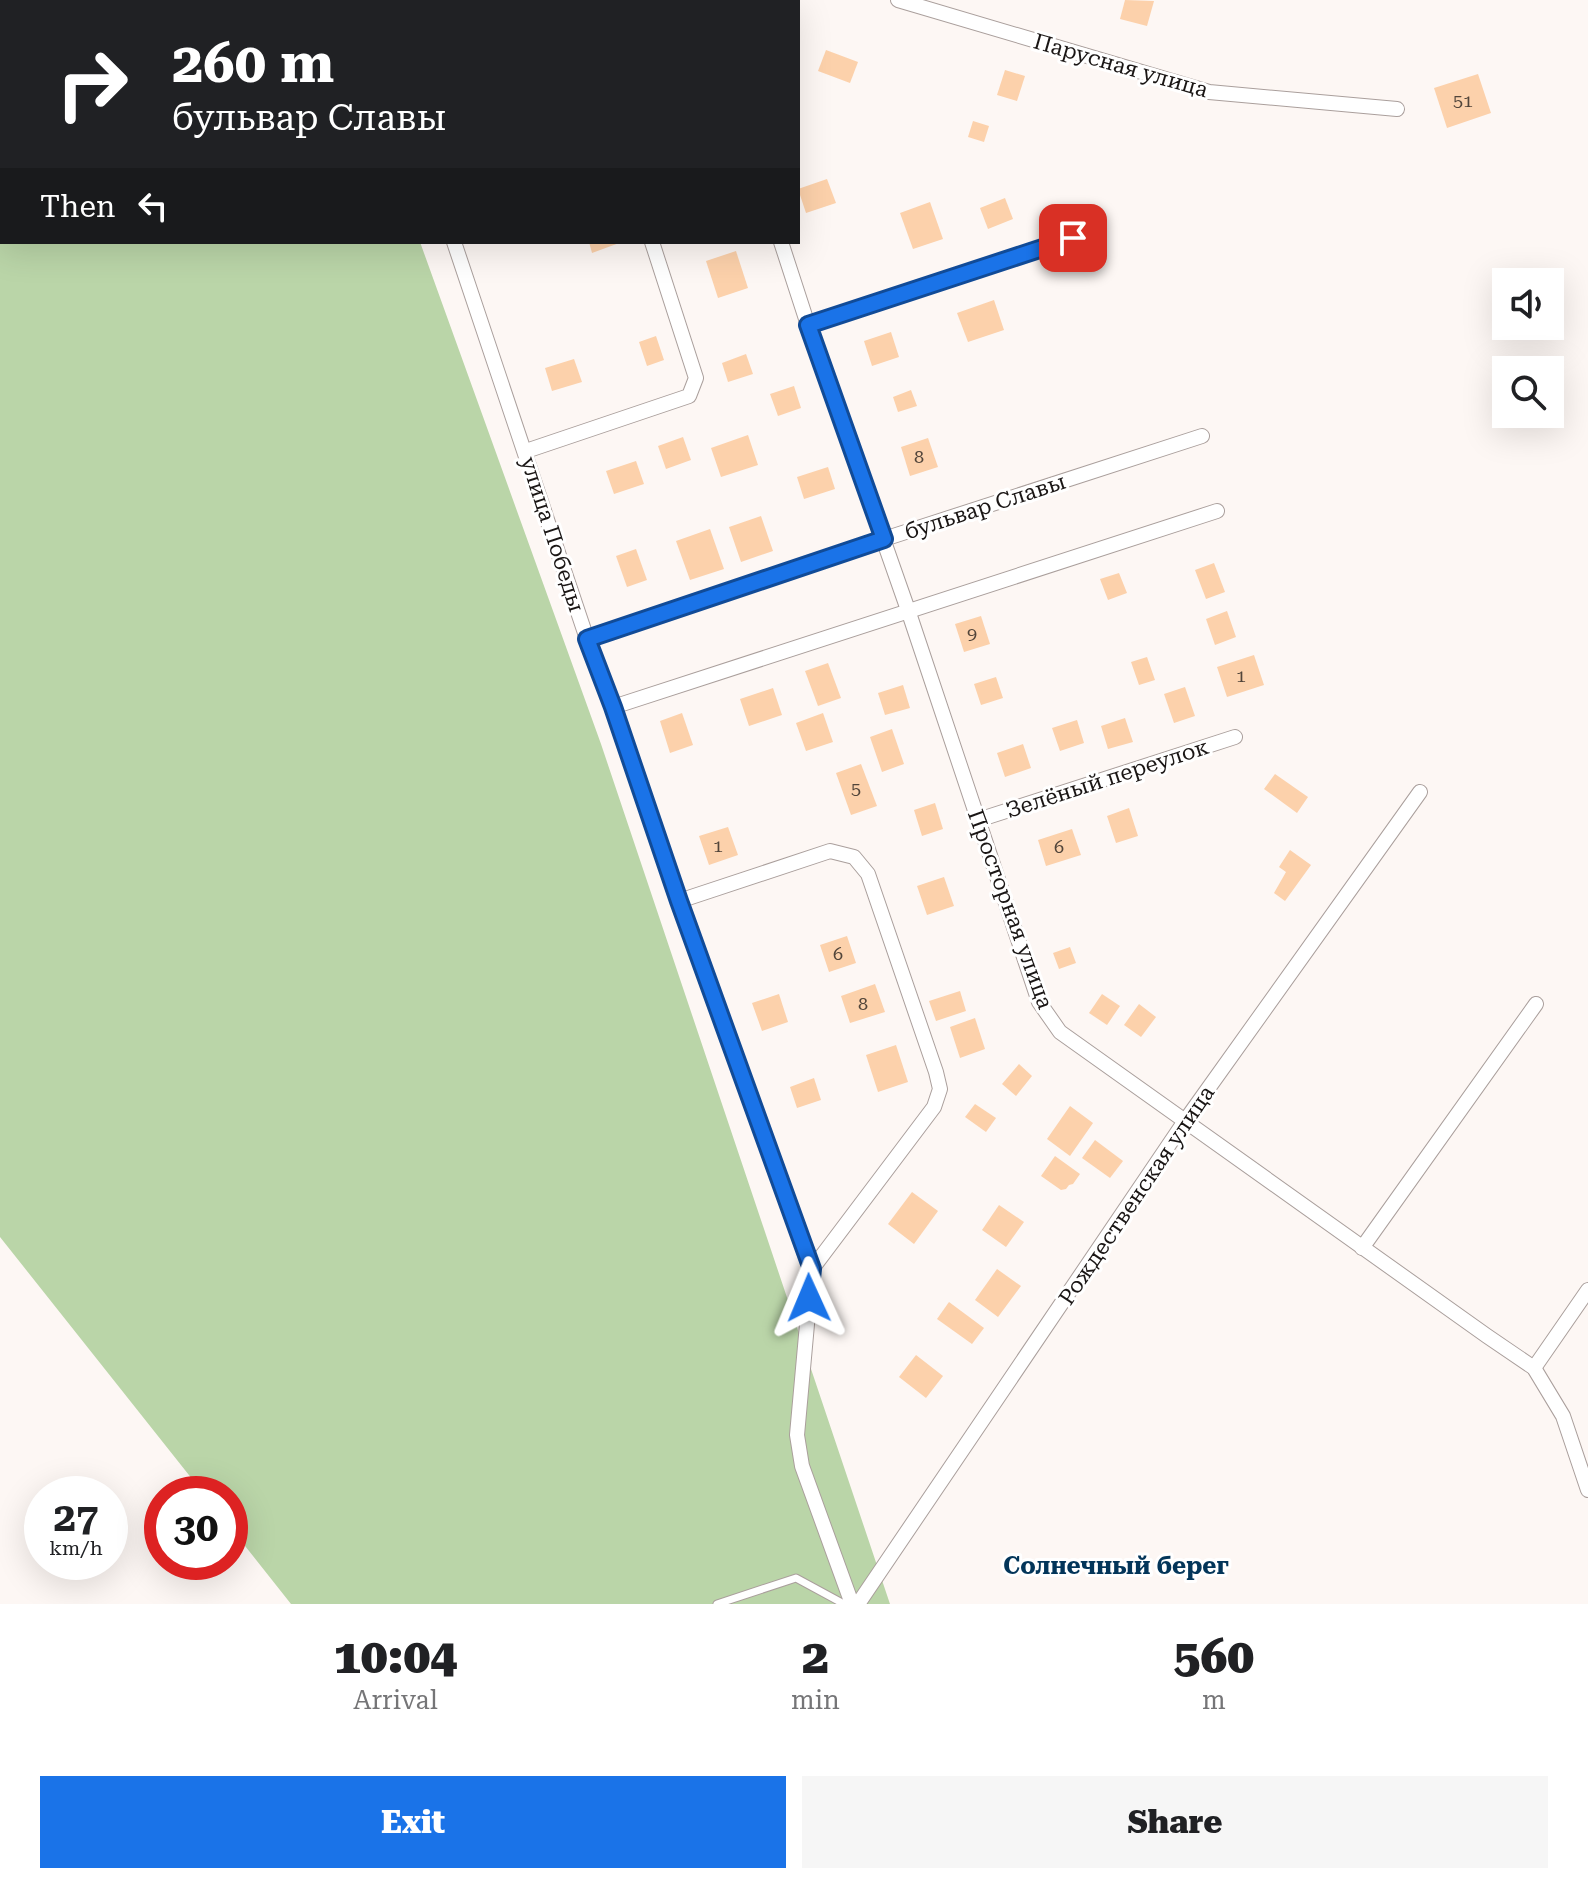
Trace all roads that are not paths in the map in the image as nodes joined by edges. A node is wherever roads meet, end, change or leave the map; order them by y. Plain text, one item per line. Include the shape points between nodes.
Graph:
1 (898, 0) edge
2 (1397, 109) dead end
3 (1073, 238) dead end
4 (455, 244) edge
5 (653, 244) edge
6 (782, 244) edge
7 (808, 325) junction
8 (1202, 436) dead end
9 (526, 451) junction
10 (1217, 511) dead end
11 (884, 539) junction
12 (908, 610) junction
13 (587, 639) junction
14 (613, 707) junction
15 (1235, 737) dead end
16 (1420, 792) dead end
17 (978, 820) junction
18 (679, 901) junction
19 (1536, 1004) dead end
20 (1185, 1121) junction
21 (1362, 1248) junction
22 (812, 1269) junction
23 (1588, 1290) edge
24 (1534, 1368) junction
25 (1588, 1490) edge
26 (717, 1604) edge
27 (844, 1604) edge
28 (855, 1604) edge

1 - 2 street, Парусная улица via 1209,92
3 - 7 street
4 - 9 street, улица Победы
5 - 9 street via 696,378 689,396
6 - 7 street, Просторная улица
7 - 11 street, Просторная улица
8 - 11 street, бульвар Славы
9 - 13 street, улица Победы
10 - 12 street
11 - 12 street, Просторная улица
11 - 13 street, бульвар Славы
12 - 14 street
12 - 17 street, Просторная улица
13 - 14 street, улица Победы
14 - 18 street, улица Победы
15 - 17 street, Зелёный переулок
16 - 20 street, Рождественская улица
17 - 20 street, Просторная улица via 1039,1002 1060,1032
18 - 22 street, улица Победы
18 - 22 street via 830,851 854,857 868,874 940,1089 934,1107
19 - 21 street
20 - 21 street, Просторная улица
20 - 28 street, Рождественская улица
21 - 24 street, Просторная улица
22 - 28 street, улица Победы via 797,1435 802,1466
23 - 24 street
24 - 25 street, Просторная улица via 1563,1416
26 - 27 lane via 796,1578

